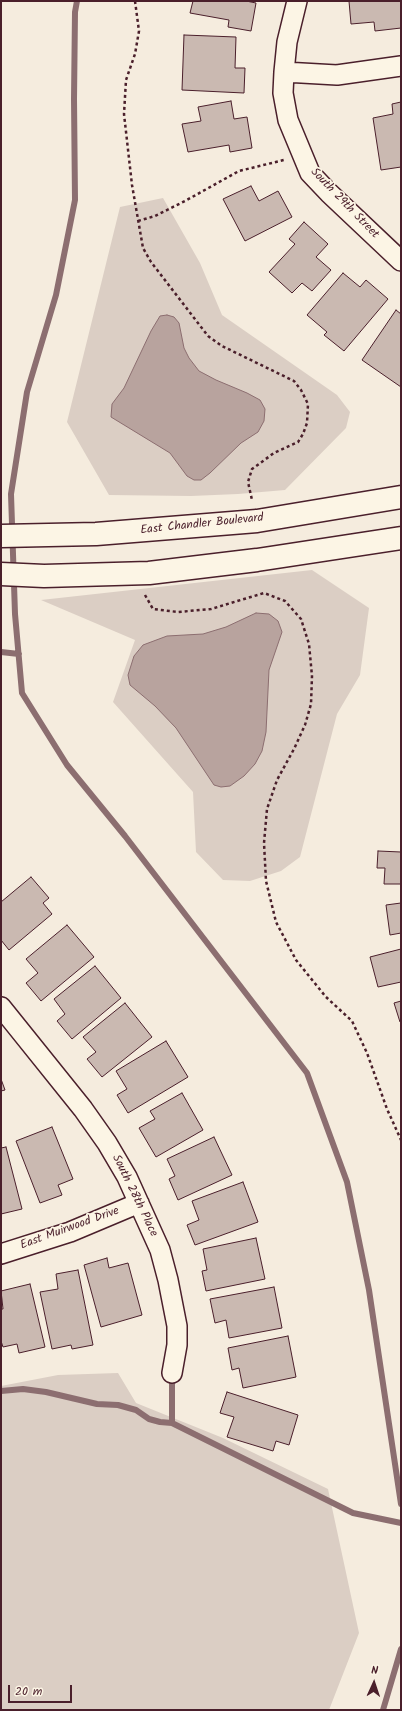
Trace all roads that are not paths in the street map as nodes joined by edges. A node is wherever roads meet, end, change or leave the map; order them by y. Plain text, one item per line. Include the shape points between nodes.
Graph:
1 (297, 1) edge
2 (401, 66) edge
3 (284, 72) junction
4 (401, 261) edge
5 (401, 497) edge
6 (1, 536) edge
7 (401, 538) edge
8 (1, 574) edge
9 (1, 1007) edge
10 (139, 1203) junction
11 (1, 1254) edge
12 (172, 1373) dead end

1 - 3 street, South 29th Street via 287,42
2 - 3 street via 337,76
3 - 4 street, South 29th Street via 283,93 288,120 310,173
5 - 6 main road, East Chandler Boulevard via 257,521 117,533
7 - 8 main road via 149,573 44,576
9 - 10 street, South 28th Place via 84,1108 127,1177
10 - 11 street, East Muirwood Drive via 70,1232
10 - 12 street, South 28th Place via 160,1250 175,1312 177,1345

